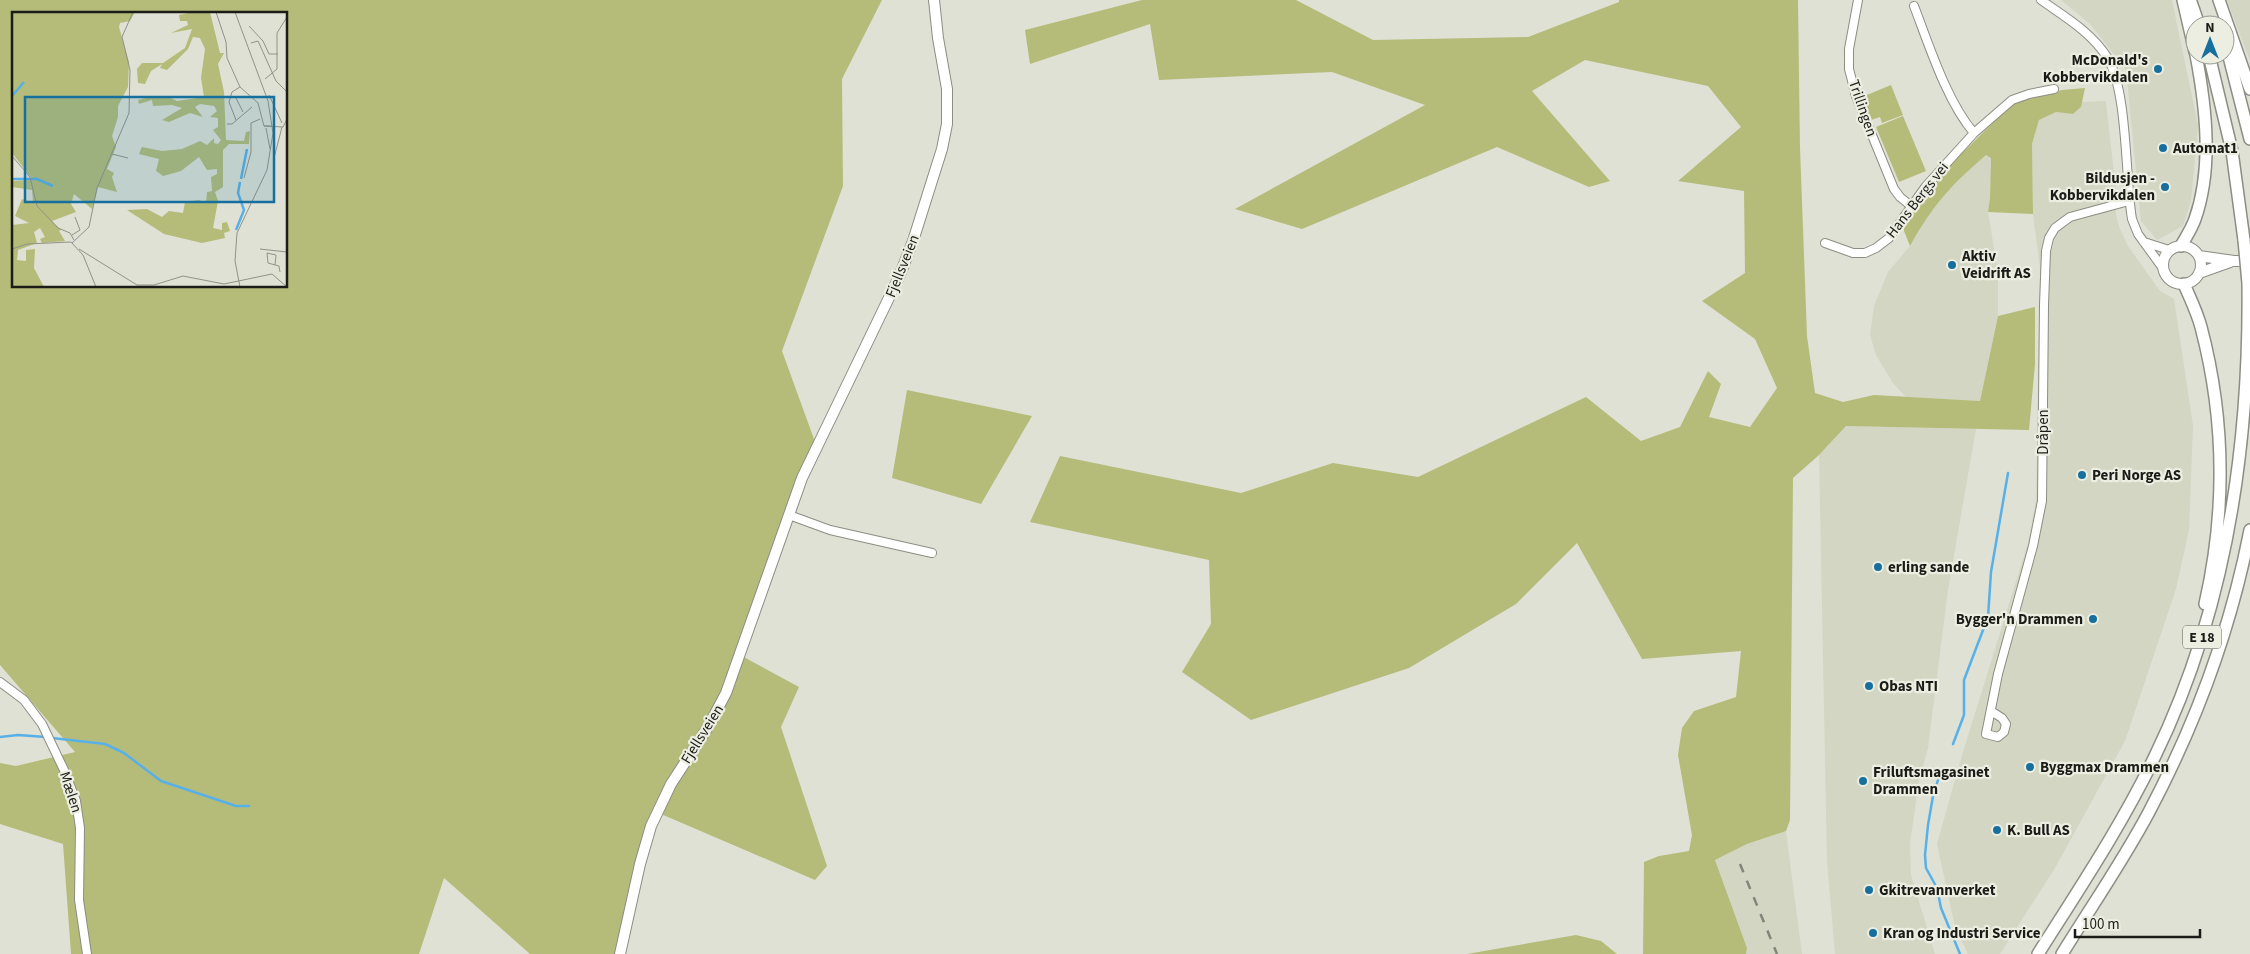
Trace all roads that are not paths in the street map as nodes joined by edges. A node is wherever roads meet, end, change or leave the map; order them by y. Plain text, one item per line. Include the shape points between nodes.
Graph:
1 (934, 0) edge
2 (1858, 0) edge
3 (2041, 0) edge
4 (2183, 0) edge
5 (2190, 0) edge
6 (2212, 0) edge
7 (2219, 0) edge
8 (1914, 6) dead end
9 (2186, 15) edge
10 (2195, 15) edge
11 (2217, 15) edge
12 (2197, 65) edge
13 (2211, 65) edge
14 (2231, 65) edge
15 (2054, 88) dead end
16 (2250, 89) edge
17 (1974, 133) junction
18 (2250, 139) edge
19 (2129, 201) junction
20 (1911, 206) junction
21 (2144, 242) junction
22 (1825, 243) dead end
23 (2181, 246) junction
24 (2169, 250) junction
25 (2199, 256) junction
26 (2250, 260) edge
27 (2234, 261) junction
28 (2162, 267) junction
29 (2199, 273) junction
30 (2184, 284) junction
31 (788, 515) junction
32 (2250, 530) edge
33 (932, 552) dead end
34 (2250, 561) edge
35 (2238, 582) junction
36 (0, 682) edge
37 (2185, 684) junction
38 (1991, 711) dead end
39 (87, 954) edge
40 (620, 954) edge
41 (2038, 954) edge
42 (2062, 954) edge

1 - 31 main road, Fjellsveien via 948,102 942,149 899,277 802,478
2 - 20 street, Trillingen via 1849,49 1849,69 1856,96 1890,180 1900,197
3 - 19 street via 2091,38 2108,59 2119,93
4 - 9 highway
5 - 10 highway
6 - 11 highway
7 - 16 highway
8 - 17 street via 1950,94
12 - 23 highway via 2206,157 2203,189 2195,220
13 - 37 highway, E 18, bridge via 2232,151 2244,240 2248,283 2248,386 2237,490 2219,580
14 - 18 highway
15 - 17 street, Hans Bergs vei via 2012,100
17 - 20 street, Hans Bergs vei
19 - 21 street via 2134,224
19 - 38 street, Dråpen via 2070,217 2061,222 2049,238 2044,305 2042,501
20 - 22 street, Hans Bergs vei via 1889,238 1871,251 1853,253
21 - 24 street
21 - 28 street
23 - 24 main road
23 - 25 main road via 2193,249
24 - 28 main road
25 - 27 main road
25 - 29 main road
26 - 27 main road
27 - 29 main road
28 - 30 main road via 2170,280
29 - 30 main road
30 - 37 highway via 2207,352 2220,460 2214,556 2205,602 2188,656
31 - 33 street via 830,530
31 - 40 main road, Fjellsveien via 726,692 708,727 671,784 651,826
32 - 35 highway, E 18
34 - 35 highway
35 - 42 highway, E 18 via 2204,690 2170,769 2129,846
36 - 39 street, Mælen via 24,700 42,724 76,802 80,828 79,900
37 - 41 highway, E 18 via 2156,754 2130,805

